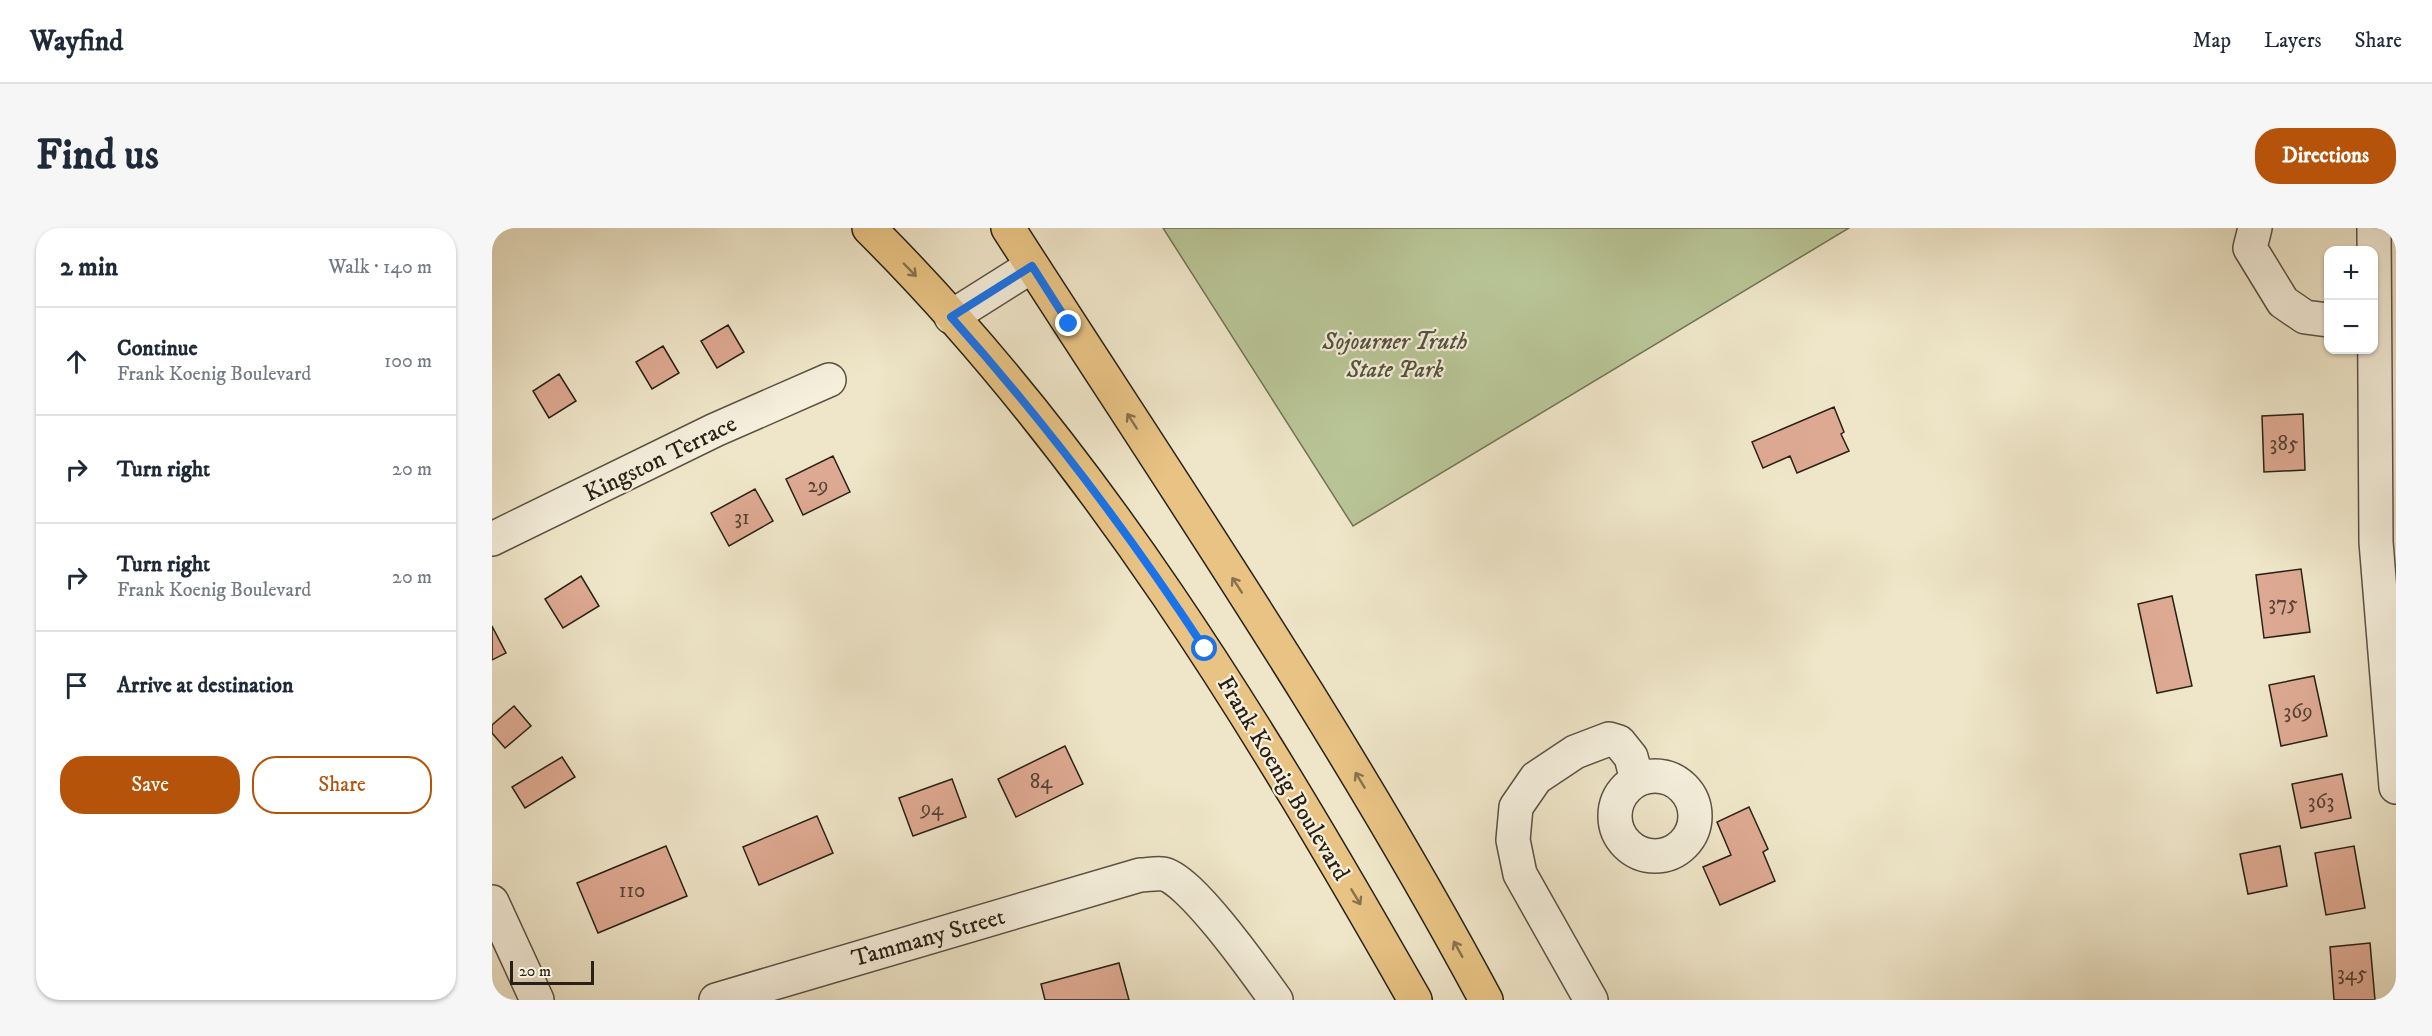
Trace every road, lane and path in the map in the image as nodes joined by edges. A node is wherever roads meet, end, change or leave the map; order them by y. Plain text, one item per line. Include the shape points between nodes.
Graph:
1 (869, 228) edge
2 (1008, 228) edge
3 (2255, 228) edge
4 (2374, 228) edge
5 (1032, 266) junction
6 (2374, 300) edge
7 (951, 317) junction
8 (2324, 319) edge
9 (2374, 354) edge
10 (829, 380) dead end
11 (492, 539) edge
12 (1637, 780) dead end
13 (2396, 787) edge
14 (492, 902) edge
15 (537, 1000) edge
16 (716, 1000) edge
17 (1276, 1000) edge
18 (1415, 1000) edge
19 (1486, 1000) edge
20 (1592, 1000) edge

1 -> 7 main road, Frank Koenig Boulevard
2 - 5 main road
3 - 8 street via 2250,249 2283,302 2305,317
4 - 6 street
5 - 7 street
19 -> 5 main road via 1315,707
7 -> 18 main road, Frank Koenig Boulevard via 1067,457 1168,593 1269,750
9 - 13 street via 2376,542
10 - 11 street, Kingston Terrace via 715,430
12 - 20 street via 1631,757 1619,742 1609,740 1575,752 1536,778 1516,807 1513,840 1520,874
14 - 15 street
16 - 17 street, Tammany Street via 1140,875 1165,874 1187,890 1221,926

